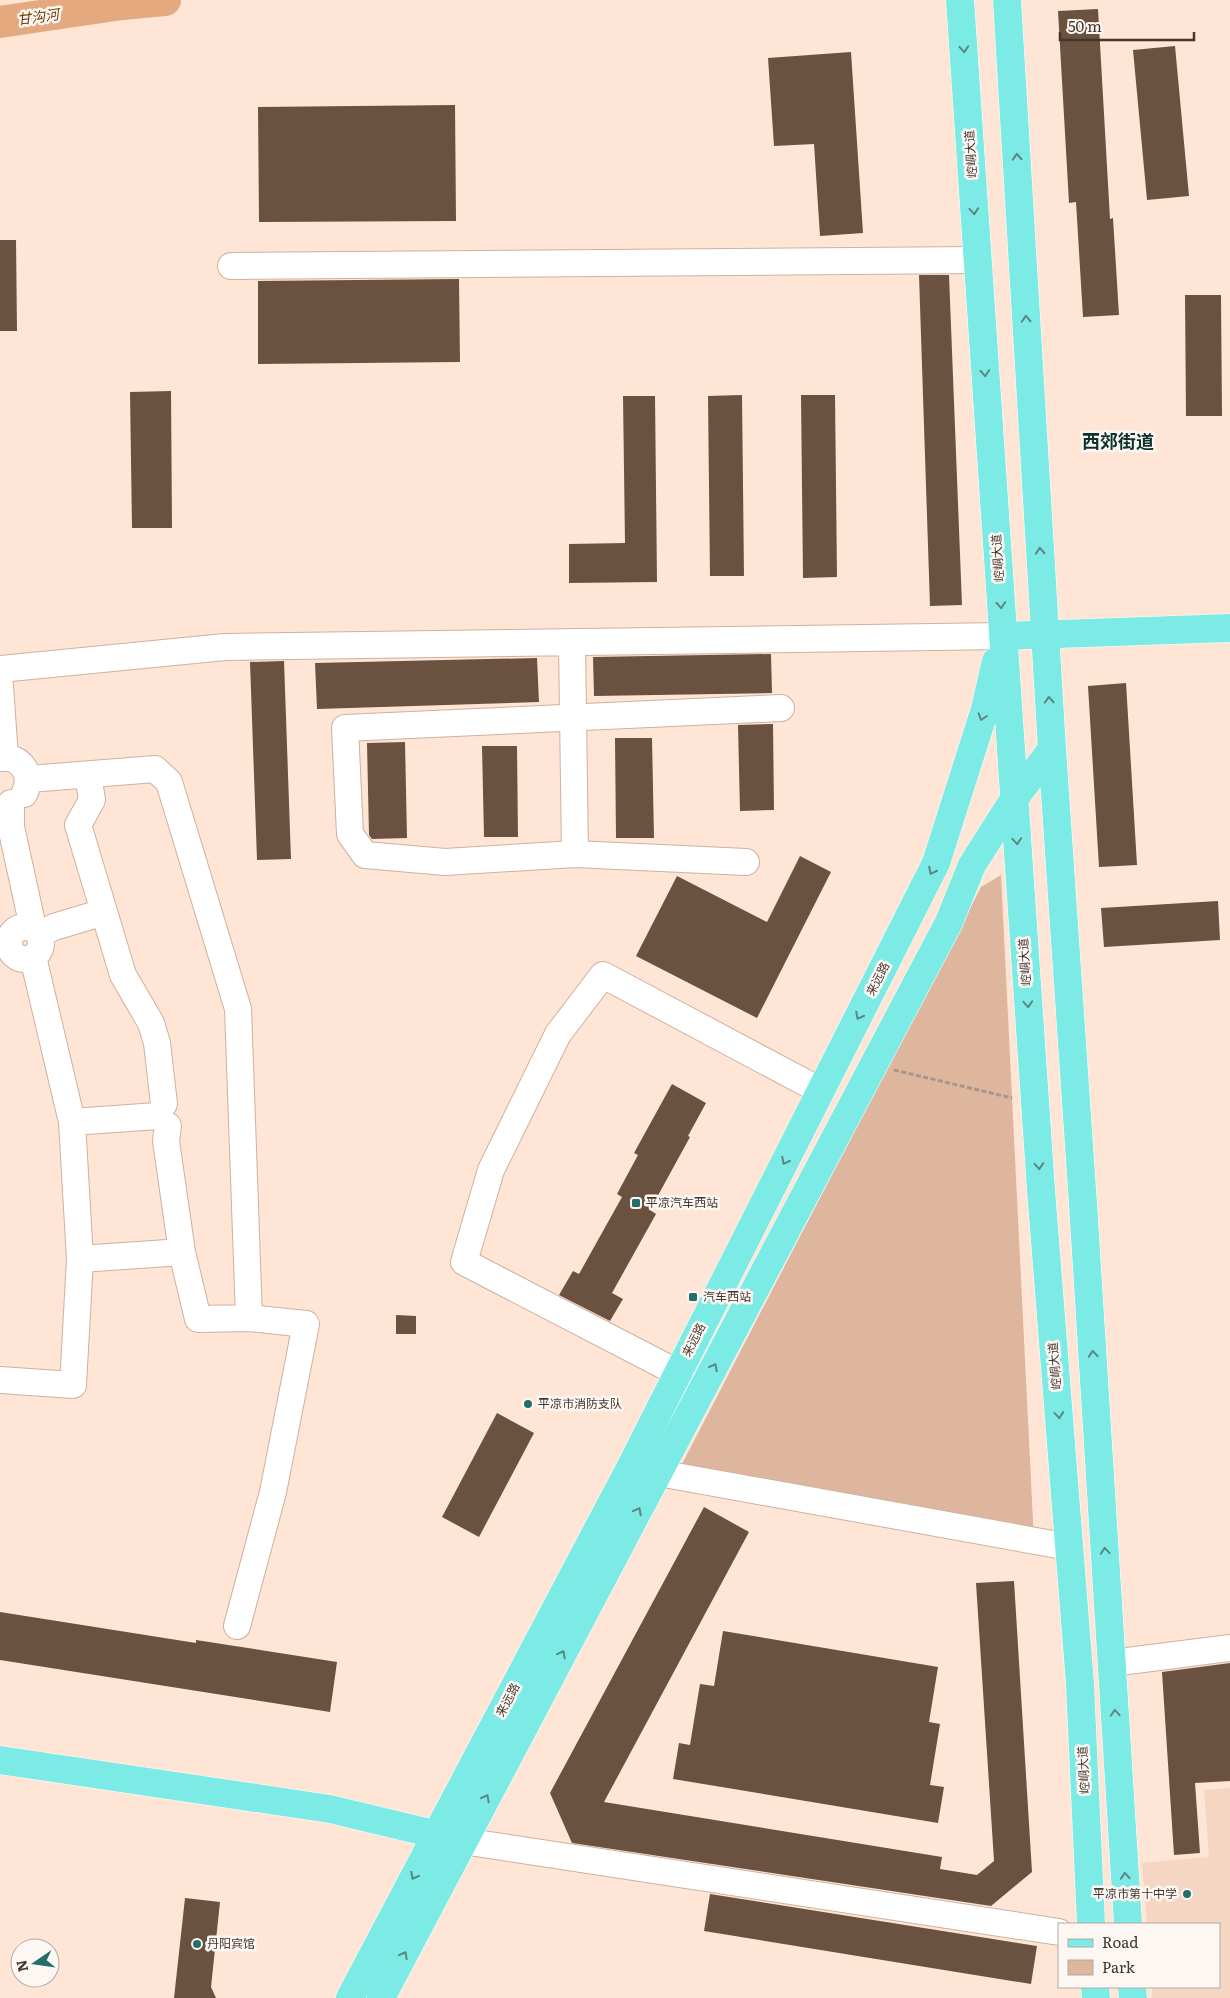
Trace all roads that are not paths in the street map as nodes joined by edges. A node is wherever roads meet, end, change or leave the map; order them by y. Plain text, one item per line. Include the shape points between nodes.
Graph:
1 (960, 0) edge
2 (1007, 0) edge
3 (978, 260) junction
4 (231, 266) dead end
5 (1230, 628) edge
6 (1045, 635) junction
7 (1003, 636) junction
8 (572, 642) junction
9 (0, 669) edge
10 (0, 686) edge
11 (780, 708) dead end
12 (572, 718) junction
13 (1052, 748) junction
14 (3, 758) edge
15 (88, 775) junction
16 (29, 779) junction
17 (1014, 799) junction
18 (6, 803) edge
19 (575, 854) junction
20 (746, 862) dead end
21 (104, 912) junction
22 (34, 940) junction
23 (821, 1092) junction
24 (163, 1115) junction
25 (72, 1122) junction
26 (182, 1252) junction
27 (80, 1259) junction
28 (249, 1318) junction
29 (678, 1374) junction
30 (0, 1380) edge
31 (630, 1468) junction
32 (658, 1473) junction
33 (1069, 1547) junction
34 (237, 1626) dead end
35 (1230, 1648) edge
36 (1112, 1663) junction
37 (0, 1760) edge
38 (437, 1833) junction
39 (463, 1841) junction
40 (1091, 1923) edge
41 (1128, 1923) edge
42 (1058, 1932) edge
43 (350, 1998) edge
44 (381, 1998) edge

1 -> 3 main road, 崆峒大道
6 -> 2 main road
3 - 4 street
3 -> 7 main road, 崆峒大道
5 - 6 main road
6 - 7 main road
13 -> 6 main road
7 - 8 street
7 - 17 main road, 崆峒大道
7 -> 23 main road, 来远路 via 985,709 936,863
8 - 9 street via 225,647
8 - 12 street
10 - 14 street
11 - 12 street
12 - 19 street
12 - 19 street via 345,728 350,834 365,855 444,862
13 - 17 main road
36 -> 13 main road
14 - 16 street via 19,762
15 - 16 street
15 - 21 street via 92,800 78,824
15 - 28 street via 155,770 169,782 238,1009
16 - 18 street via 24,794
32 -> 17 main road via 949,922 972,865
17 -> 33 main road, 崆峒大道
18 - 22 street
19 - 20 street
21 - 22 street via 54,927
21 - 24 street via 123,975 152,1024
22 - 25 street
23 -> 29 main road, 来远路
23 - 29 street via 604,975 558,1034 491,1170 464,1262
24 - 25 street
24 - 26 street
25 - 27 street
26 - 27 street
26 - 28 street via 198,1319
27 - 30 street via 73,1385
28 - 34 street via 306,1324 273,1492
29 - 31 main road, 来远路
31 - 32 street
31 - 38 main road, 来远路
32 - 33 street
39 -> 32 main road
33 - 40 main road, 崆峒大道 via 1080,1684
35 - 36 street
41 -> 36 main road
37 - 38 main road via 330,1809
38 - 39 main road
38 -> 43 main road, 来远路
39 - 42 street
44 -> 39 main road

